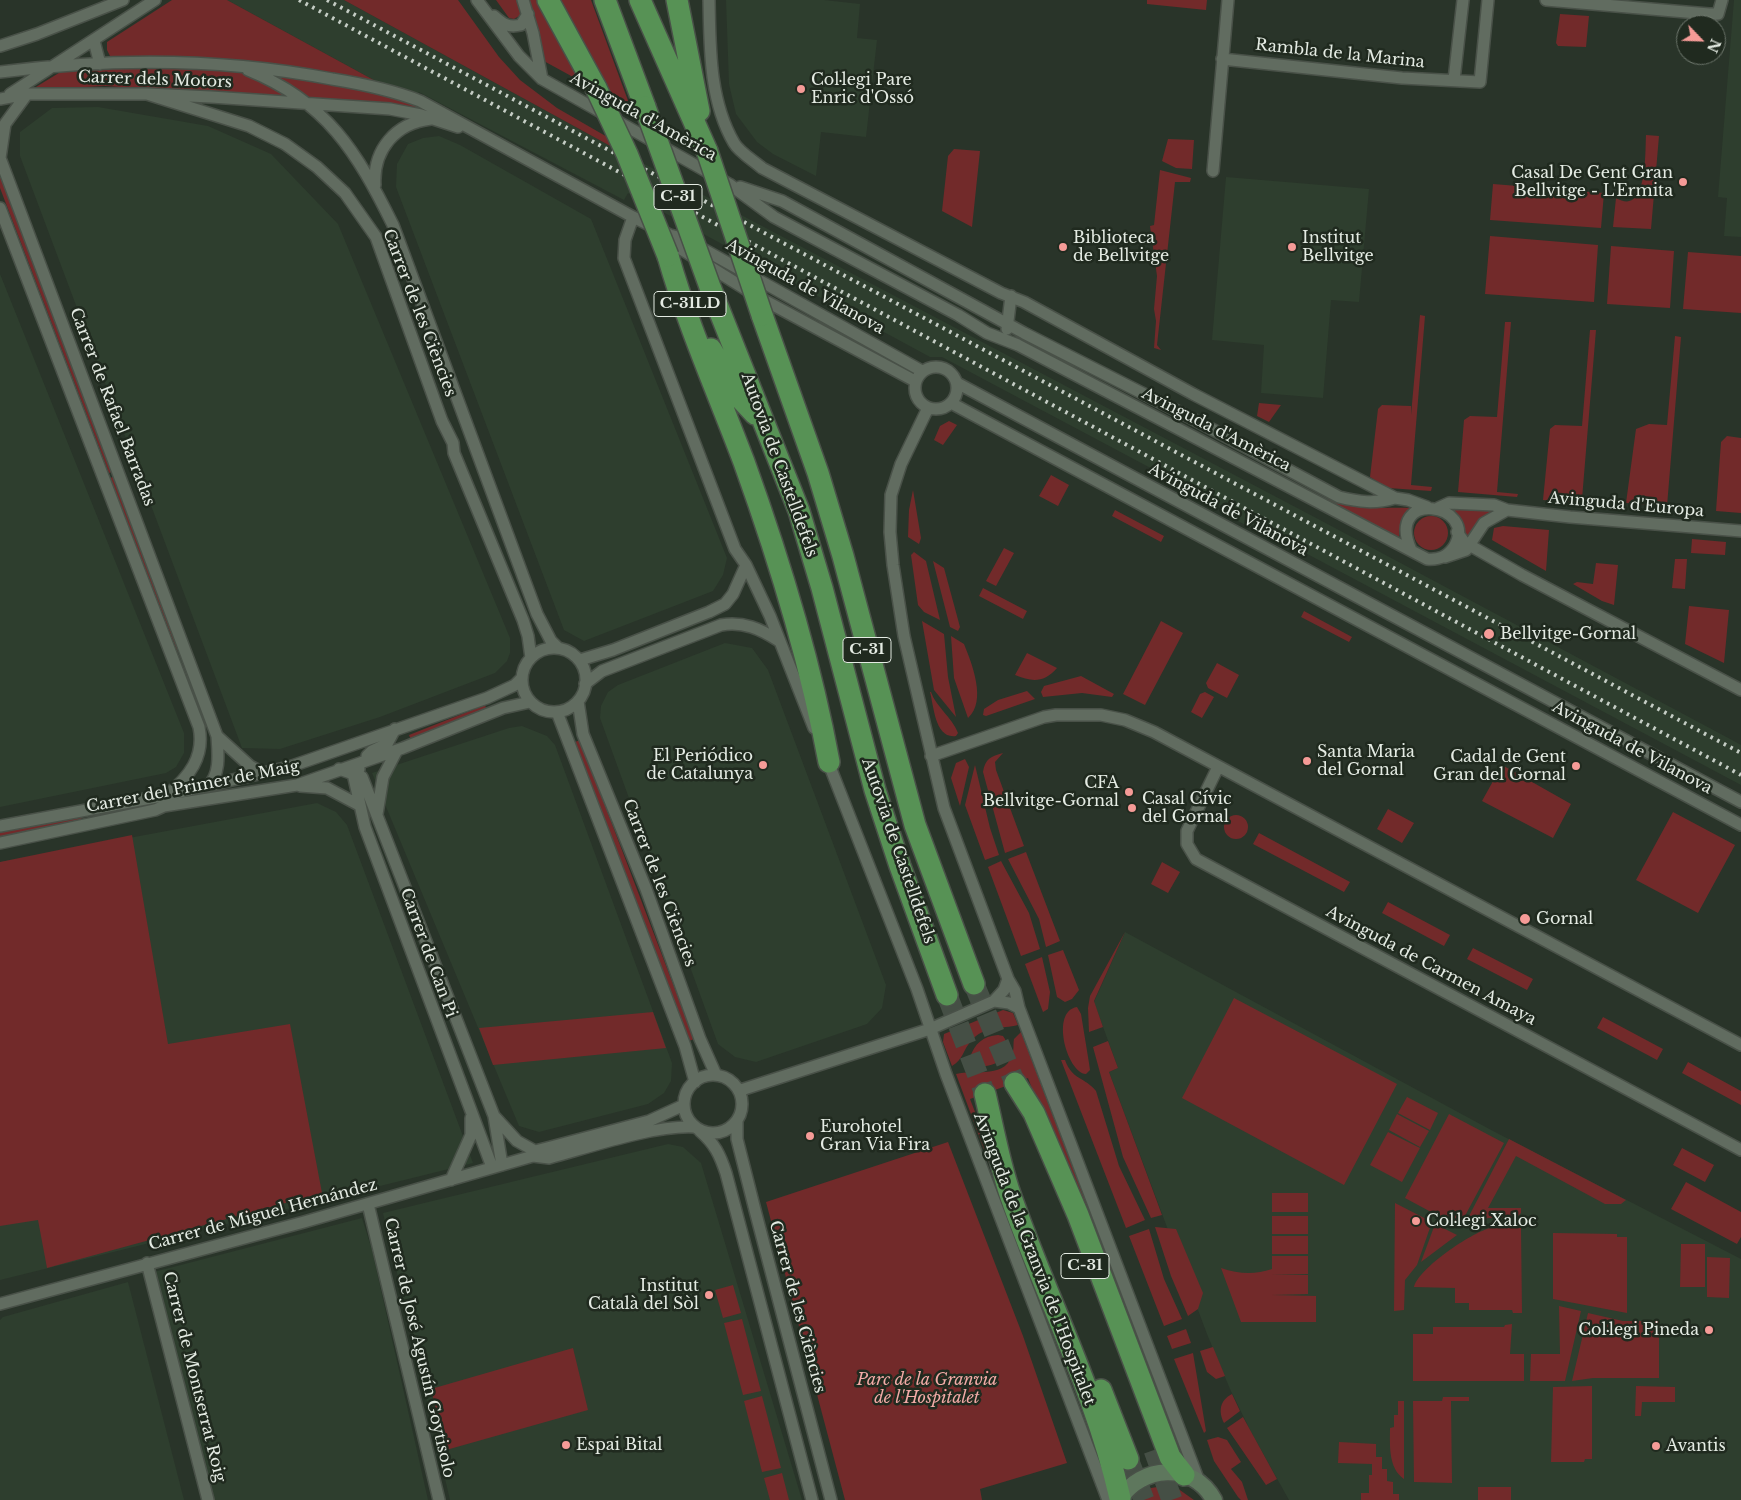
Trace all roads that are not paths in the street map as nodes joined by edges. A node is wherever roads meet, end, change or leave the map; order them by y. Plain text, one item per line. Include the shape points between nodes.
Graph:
1 (123, 0) edge
2 (155, 0) edge
3 (523, 0) edge
4 (548, 0) edge
5 (605, 0) edge
6 (640, 0) edge
7 (677, 0) edge
8 (709, 0) edge
9 (1228, 0) edge
10 (1463, 0) edge
11 (1488, 0) edge
12 (1546, 0) edge
13 (1722, 0) edge
14 (479, 3) edge
15 (528, 14) junction
16 (94, 41) junction
17 (0, 46) edge
18 (1222, 59) junction
19 (60, 64) junction
20 (100, 64) junction
21 (235, 66) junction
22 (0, 72) edge
23 (542, 79) junction
24 (1454, 80) junction
25 (27, 94) junction
26 (147, 94) junction
27 (3, 98) edge
28 (309, 104) junction
29 (434, 119) junction
30 (485, 137) junction
31 (707, 151) junction
32 (1213, 171) dead end
33 (729, 184) junction
34 (375, 186) junction
35 (0, 208) edge
36 (633, 217) junction
37 (872, 224) junction
38 (669, 245) junction
39 (870, 248) junction
40 (862, 263) junction
41 (1010, 296) junction
42 (958, 315) junction
43 (1007, 324) junction
44 (1006, 339) junction
45 (922, 371) junction
46 (915, 382) junction
47 (957, 383) junction
48 (952, 403) junction
49 (928, 408) junction
50 (767, 428) junction
51 (1395, 498) junction
52 (1432, 508) junction
53 (1507, 510) junction
54 (1480, 528) junction
55 (1741, 531) edge
56 (1457, 532) junction
57 (1465, 549) junction
58 (1411, 550) junction
59 (1444, 557) junction
60 (1501, 563) junction
61 (746, 565) junction
62 (779, 641) junction
63 (558, 648) junction
64 (531, 658) junction
65 (580, 660) junction
66 (1484, 666) junction
67 (522, 678) junction
68 (1468, 678) junction
69 (1514, 681) junction
70 (586, 684) junction
71 (1741, 690) edge
72 (1508, 699) junction
73 (578, 701) junction
74 (530, 702) junction
75 (557, 712) junction
76 (395, 729) junction
77 (217, 736) junction
78 (397, 750) junction
79 (931, 756) junction
80 (362, 762) junction
81 (829, 762) junction
82 (296, 765) junction
83 (1218, 766) junction
84 (342, 769) junction
85 (263, 774) junction
86 (356, 774) junction
87 (210, 784) junction
88 (297, 785) junction
89 (166, 800) junction
90 (1741, 802) edge
91 (359, 805) junction
92 (376, 814) junction
93 (1741, 824) edge
94 (0, 826) edge
95 (0, 843) edge
96 (1008, 979) junction
97 (974, 984) tunnel mouth
98 (947, 994) tunnel mouth
99 (994, 1001) junction
100 (1019, 1008) junction
101 (930, 1029) junction
102 (1741, 1045) edge
103 (716, 1075) junction
104 (694, 1082) junction
105 (741, 1090) junction
106 (684, 1105) junction
107 (471, 1112) junction
108 (494, 1116) junction
109 (737, 1122) junction
110 (697, 1129) junction
111 (1741, 1150) edge
112 (534, 1154) junction
113 (497, 1166) junction
114 (451, 1180) junction
115 (368, 1204) junction
116 (148, 1262) junction
117 (0, 1304) edge
118 (1154, 1450) tunnel mouth
119 (1128, 1459) tunnel mouth
120 (1192, 1479) junction
121 (1116, 1499) edge
122 (208, 1500) edge
123 (439, 1500) edge
124 (812, 1500) edge
125 (831, 1500) edge
126 (1214, 1500) edge

1 - 17 street
2 - 16 street
3 - 15 street
4 - 38 highway, C-31LD, bridge via 596,88
5 - 50 highway, Autovia de Castelldefels / C-31, bridge via 710,287
6 - 31 highway, Autovia de Castelldefels / C-31
7 - 31 highway
8 - 37 street, Avinguda d'Amèrica via 710,50 717,105 734,144 762,168
9 - 18 street
10 - 24 street
11 - 24 street, Rambla de la Marina via 1480,82
12 - 13 street via 1709,14 1718,14
14 - 15 street, Avinguda d'Amèrica via 512,28 521,25
14 - 23 street, Avinguda d'Amèrica via 519,56
15 - 23 street
16 - 19 street
16 - 20 street, Carrer dels Motors
18 - 24 street, Rambla de la Marina via 1402,78
18 - 32 street
19 - 20 street, Carrer dels Motors
19 - 22 street, Carrer dels Motors
19 - 27 street
20 - 21 street, Carrer dels Motors via 144,62
21 - 28 street, Carrer dels Motors via 260,76
21 - 30 street, Carrer dels Motors via 296,72 396,92 420,101
23 - 33 street, Avinguda d'Amèrica
25 - 26 street, Carrer dels Motors
25 - 27 street, Carrer dels Motors
25 - 77 street, Carrer de Rafael Barradas via 5,124 0,158
26 - 28 street, Carrer dels Motors
26 - 64 street, Carrer de les Ciències via 249,126 285,144 345,193 376,237 454,453 523,620
28 - 29 street, Carrer dels Motors via 390,109
28 - 34 street, Carrer de les Ciències via 342,136
29 - 30 street, Carrer dels Motors
29 - 34 street via 407,125 390,138 378,159
30 - 36 street, Avinguda de Vilanova
31 - 97 highway, Autovia de Castelldefels / C-31, bridge via 818,473 915,825
33 - 39 street, Avinguda d'Amèrica via 782,201
33 - 40 street, Avinguda d'Amèrica via 774,216
34 - 63 street, Carrer de les Ciències via 393,225 538,614
35 - 89 street, Carrer de Rafael Barradas via 199,727 201,741 196,762 189,775
36 - 38 street, Avinguda de Vilanova
36 - 61 street, Avinguda de la Granvia de l'Hospitalet via 625,240 624,258 735,549
37 - 39 street
37 - 41 street, Avinguda d'Amèrica
38 - 45 street, Avinguda de Vilanova via 685,240
38 - 46 street, Avinguda de Vilanova
38 - 50 highway, C-31LD via 712,352 740,398
38 - 81 highway via 680,298 744,463 786,586
39 - 40 street
39 - 43 street, Avinguda d'Amèrica
40 - 42 street, Avinguda d'Amèrica
41 - 43 street
41 - 51 street, Avinguda d'Amèrica
42 - 43 street, Avinguda d'Amèrica via 982,325
42 - 44 street, Avinguda d'Amèrica via 970,325
43 - 44 street
43 - 51 street, Avinguda d'Amèrica via 1338,497 1362,502
44 - 58 street, Avinguda d'Amèrica
45 - 46 street
45 - 47 street via 938,366 945,368
46 - 49 street via 917,398
47 - 48 street
47 - 66 street, Avinguda de Vilanova
48 - 49 street via 940,409
48 - 68 street, Avinguda de Vilanova
49 - 79 street via 901,464 891,495 890,532 904,636
50 - 98 highway, Autovia de Castelldefels / C-31 via 799,511 822,588 875,790
51 - 52 street, Avinguda d'Amèrica
52 - 53 street, Avinguda d'Europa via 1455,502 1494,505
52 - 56 street, Avinguda d'Amèrica via 1452,518
52 - 58 street via 1418,510 1407,525
53 - 54 street via 1488,519
53 - 55 street, Avinguda d'Europa
54 - 57 street
54 - 60 street via 1483,546
56 - 57 street, Avinguda d'Amèrica
56 - 59 street via 1454,545
57 - 59 street
57 - 60 street
58 - 59 street, Avinguda d'Amèrica via 1427,559
60 - 71 street
61 - 62 street, Avinguda de la Granvia de l'Hospitalet
61 - 65 street via 725,604 613,650
62 - 70 street via 744,624 722,625 602,671
62 - 81 street, Avinguda de la Granvia de l'Hospitalet
63 - 64 street via 538,652
63 - 65 street via 568,650
64 - 67 street
65 - 70 street
66 - 68 street via 1479,676
66 - 69 street, Avinguda de Vilanova
67 - 74 street via 523,689
67 - 76 street, Carrer del Primer de Maig via 515,685 487,698
68 - 72 street, Avinguda de Vilanova
69 - 72 street via 1507,684 1505,692
69 - 90 street, Avinguda de Vilanova
70 - 73 street
72 - 93 street, Avinguda de Vilanova
73 - 75 street
73 - 103 street, Carrer de les Ciències via 583,734
74 - 75 street via 540,710
74 - 78 street, Carrer del Primer de Maig via 503,708
75 - 104 street, Carrer de les Ciències via 685,1046
76 - 80 street via 387,744 372,751
76 - 82 street, Carrer del Primer de Maig
77 - 85 street, Carrer de Rafael Barradas
77 - 87 street, Carrer de Rafael Barradas via 218,760 214,780
78 - 80 street, Carrer del Primer de Maig
78 - 92 street via 383,777
79 - 83 street via 1044,717 1081,714 1124,720
79 - 96 street via 944,808
80 - 84 street, Carrer del Primer de Maig
80 - 86 street
81 - 101 street, Avinguda de la Granvia de l'Hospitalet
82 - 84 street via 310,773
82 - 85 street, Carrer del Primer de Maig
83 - 102 street
83 - 111 street, Avinguda de Carmen Amaya via 1187,831 1188,844 1196,859
84 - 86 street
84 - 88 street, Carrer del Primer de Maig
85 - 87 street, Carrer del Primer de Maig
86 - 91 street, Carrer de Can Pi
86 - 92 street, Carrer de Can Pi via 362,777
87 - 89 street, Carrer del Primer de Maig
88 - 89 street, Carrer del Primer de Maig
88 - 91 street via 327,788
89 - 94 street, Carrer del Primer de Maig
89 - 95 street, Carrer del Primer de Maig via 155,810
91 - 107 street, Carrer de Can Pi via 371,846
92 - 108 street, Carrer de Can Pi
96 - 99 street via 1004,990
96 - 100 street
99 - 100 street
99 - 101 street
100 - 120 street via 1102,1222
101 - 105 street
101 - 121 street, Avinguda de la Granvia de l'Hospitalet
103 - 104 street
103 - 105 street via 728,1079
104 - 106 street
105 - 109 street via 742,1105
106 - 110 street via 686,1116
106 - 112 street, Carrer de Miguel Hernández via 649,1121
107 - 113 street, Carrer de Can Pi
107 - 114 street, Carrer de Can Pi via 471,1135
108 - 112 street, Carrer de Can Pi
108 - 113 street, Carrer de Can Pi
109 - 110 street via 714,1134
109 - 125 street, Carrer de les Ciències via 737,1139
110 - 112 street, Carrer de Miguel Hernández via 680,1126 549,1158
110 - 124 street via 713,1142 724,1166
112 - 113 street, Carrer de Miguel Hernández
113 - 114 street, Carrer de Miguel Hernández
114 - 115 street, Carrer de Miguel Hernández
115 - 116 street, Carrer de Miguel Hernández
115 - 123 street, Carrer de José Agustín Goytisolo
116 - 117 street, Carrer de Miguel Hernández
116 - 122 street, Carrer de Montserrat Roig
118 - 120 highway, C-31 via 1015,1083 1034,1113 1078,1215 1170,1457
119 - 121 highway, C-31 via 985,1094 1010,1192 1089,1396 1114,1470
120 - 121 main road via 1172,1471 1147,1475
120 - 126 main road

